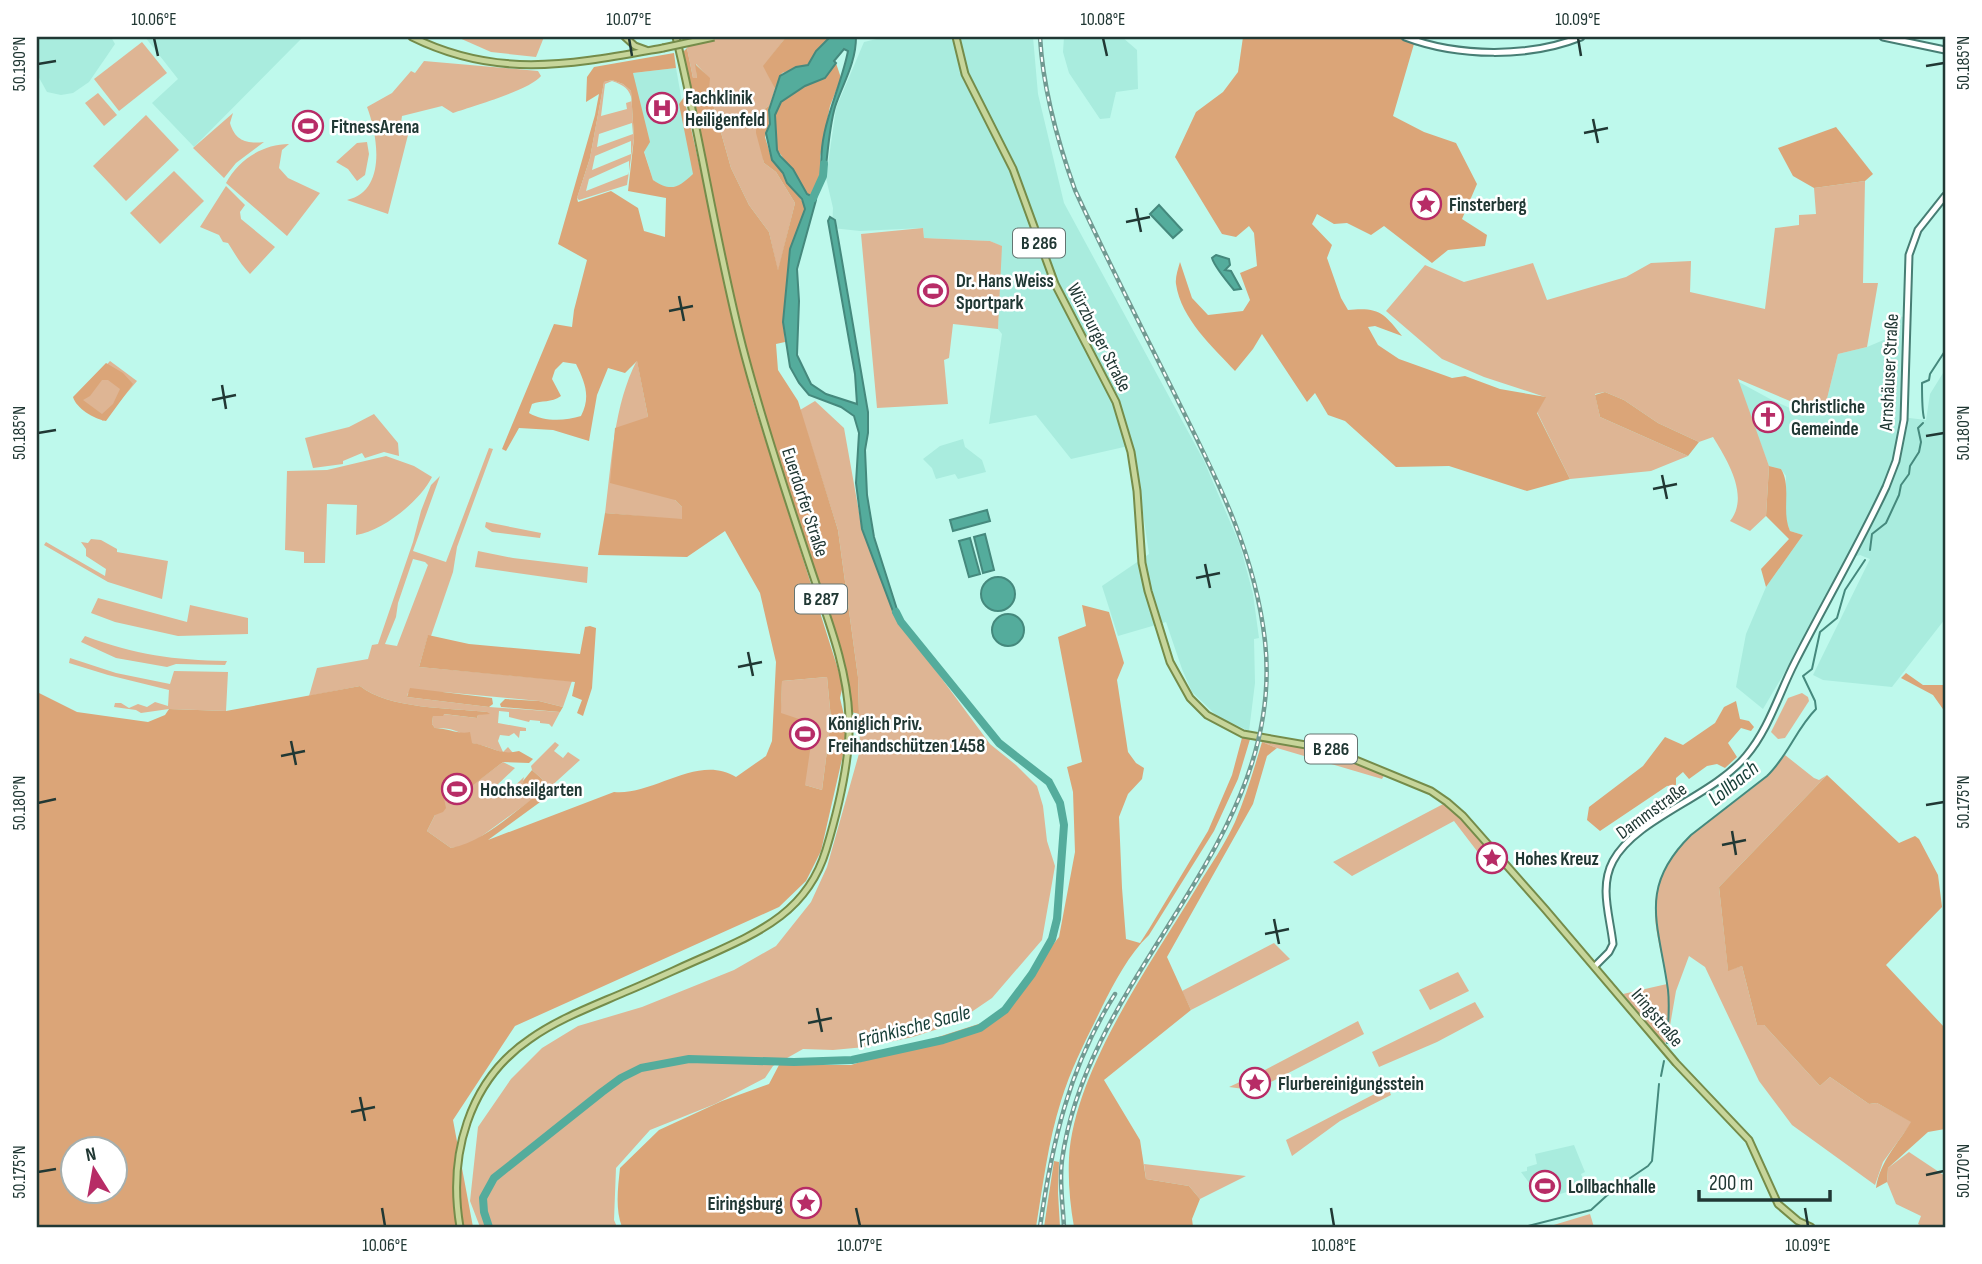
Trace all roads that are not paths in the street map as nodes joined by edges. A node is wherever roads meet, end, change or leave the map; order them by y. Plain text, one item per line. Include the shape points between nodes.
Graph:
1 (412, 37) edge
2 (625, 37) edge
3 (676, 37) edge
4 (714, 37) edge
5 (957, 37) edge
6 (1405, 37) edge
7 (1581, 37) edge
8 (1883, 37) edge
9 (649, 50) junction
10 (1945, 50) edge
11 (628, 55) junction
12 (1945, 196) edge
13 (1734, 770) joint
14 (1482, 839) joint
15 (1595, 966) junction
16 (460, 1227) edge
17 (1811, 1227) edge

1 - 11 main road via 473,58 531,66
2 - 9 main road
2 - 11 main road
3 - 16 main road, Euerdorfer Straße / B 287 via 744,352 842,667 849,716 846,764 818,870 802,896 771,926 548,1027 507,1057 479,1093 465,1126 457,1168
4 - 9 main road, bridge
5 - 14 main road, Würzburger Straße / B 286 via 965,74 1013,169 1058,290 1116,401 1139,501 1148,591 1177,677 1198,707 1219,723 1243,734 1329,748 1431,791 1464,816
6 - 7 street via 1500,53
8 - 10 street
9 - 11 main road
12 - 13 street, Arnshäuser Straße via 1918,230 1909,255 1907,392 1896,461 1760,737
13 - 15 street, Dammstraße via 1624,845 1605,888 1612,944
14 - 15 main road, Iringstraße / B 286
15 - 17 main road, Iringstraße / B 286 via 1663,1049 1749,1140 1778,1204

